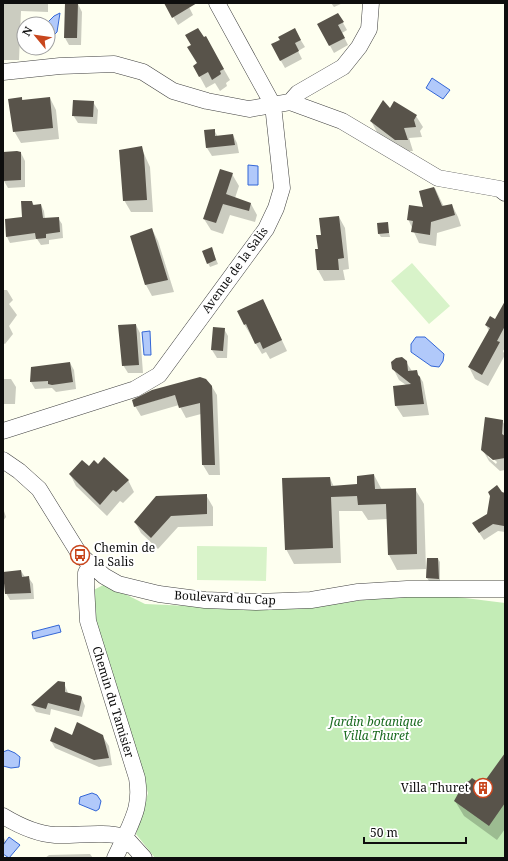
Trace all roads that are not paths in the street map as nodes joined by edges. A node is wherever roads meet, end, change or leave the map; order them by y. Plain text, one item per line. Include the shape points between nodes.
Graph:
1 (217, 3) edge
2 (371, 3) edge
3 (3, 72) edge
4 (290, 102) junction
5 (273, 105) junction
6 (505, 193) edge
7 (3, 431) edge
8 (3, 460) edge
9 (90, 566) junction
10 (505, 589) edge
11 (3, 816) edge
12 (125, 837) junction
13 (115, 858) edge
14 (144, 858) edge

1 - 5 street, Avenue de la Salis
2 - 4 street via 369,28 359,47 343,67 298,93
3 - 5 street via 114,64 143,72 173,90 207,101 249,109
4 - 5 street
4 - 6 street via 342,121 438,178 500,189
5 - 7 street, Avenue de la Salis via 282,188 276,208 266,229 159,374 135,389
8 - 9 street, Boulevard du Cap via 20,471 39,489 80,555
9 - 10 street, Boulevard du Cap via 118,584 159,594 205,600 311,600 358,592 407,589
9 - 12 street, Chemin du Tamisier via 86,573 88,621 137,778 138,808
11 - 12 street via 21,826 53,835 111,834
12 - 13 street, Chemin du Tamisier
12 - 14 street

